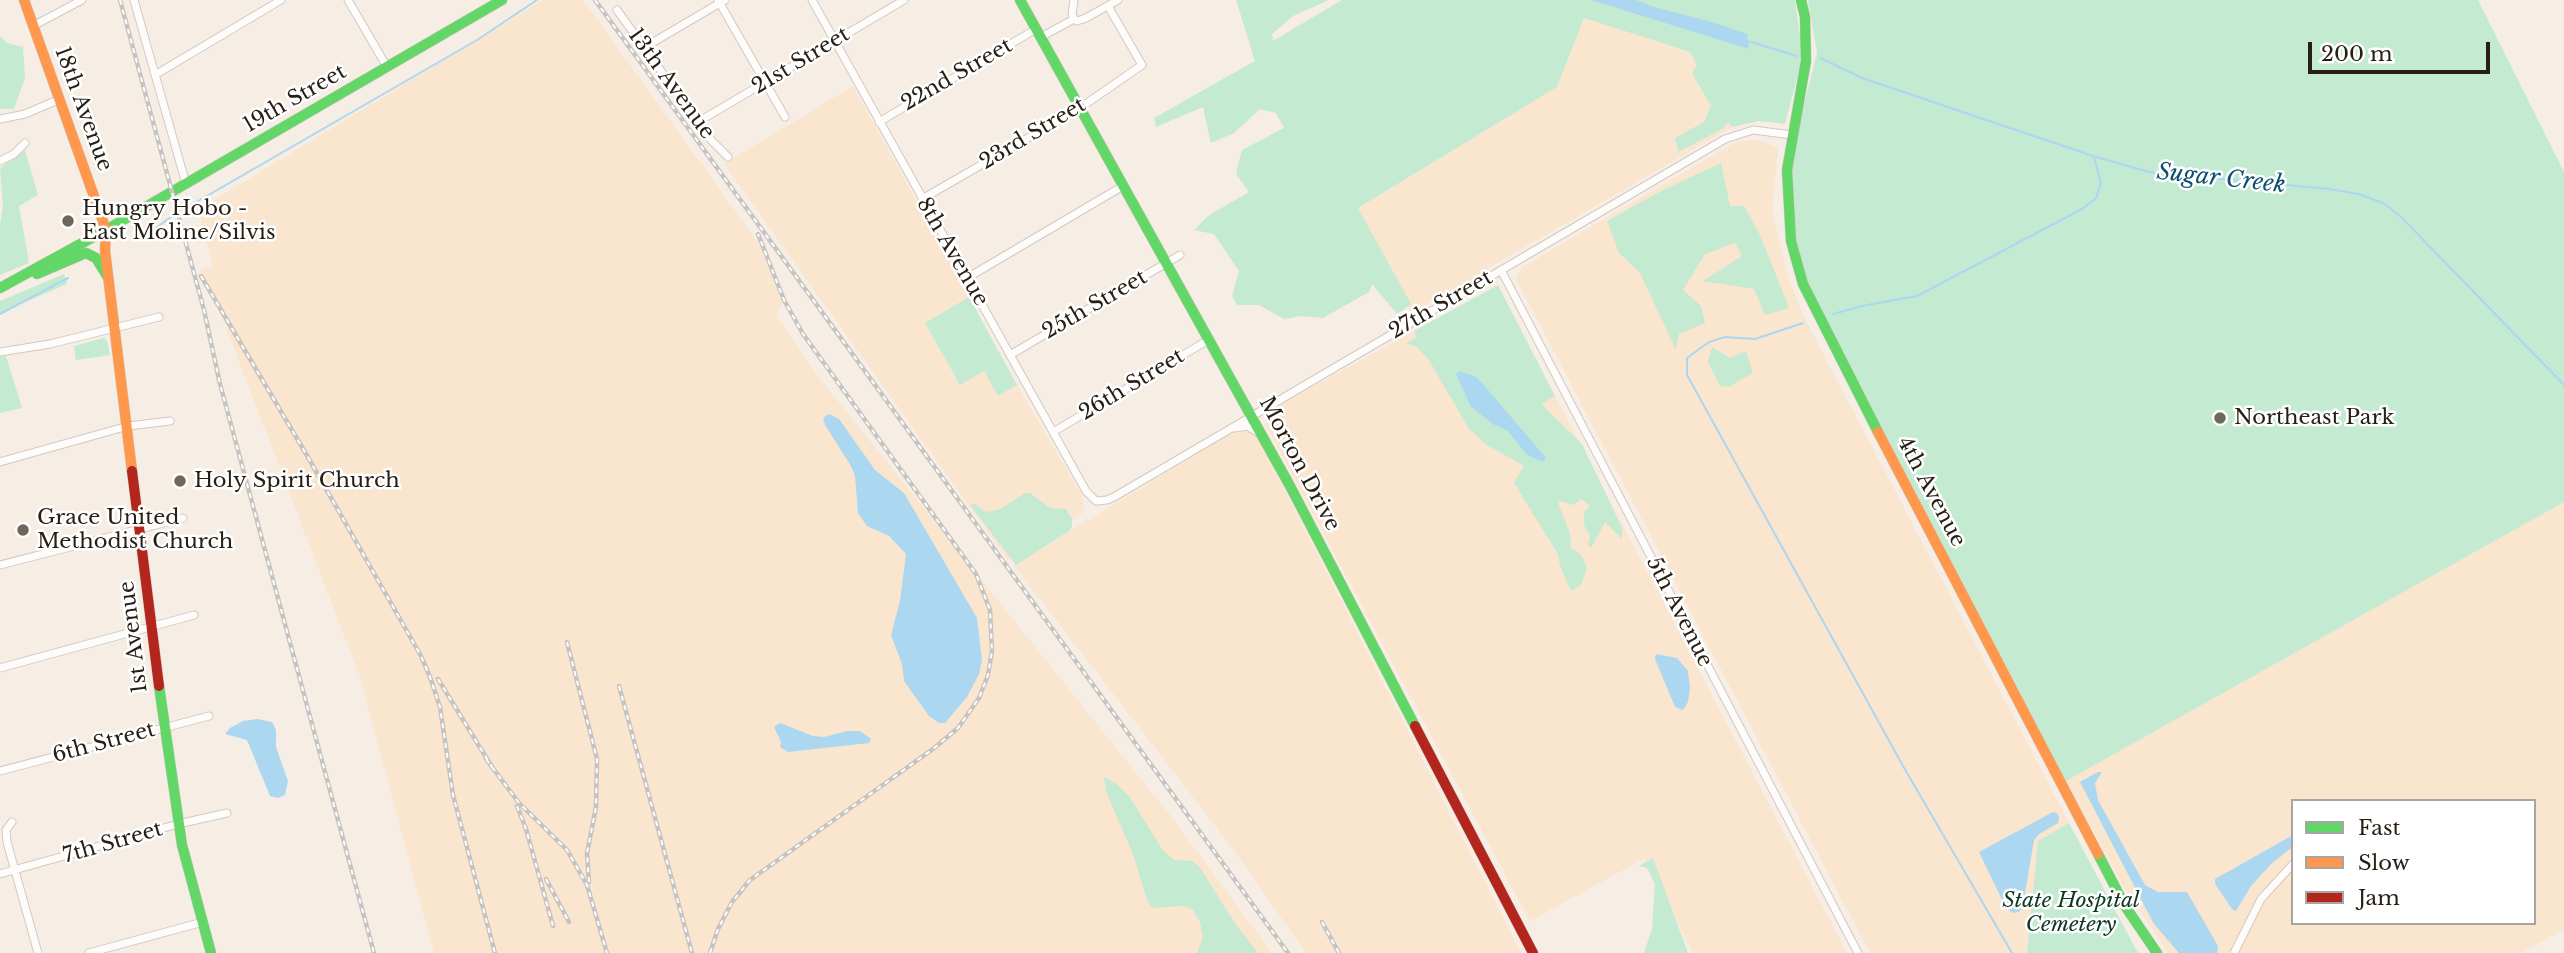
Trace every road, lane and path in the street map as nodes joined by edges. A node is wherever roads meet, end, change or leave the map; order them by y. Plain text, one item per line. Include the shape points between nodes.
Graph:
1 (24, 0) edge
2 (82, 0) edge
3 (134, 0) edge
4 (281, 0) edge
5 (348, 0) edge
6 (502, 0) edge
7 (812, 0) edge
8 (904, 0) edge
9 (1020, 0) edge
10 (1074, 0) edge
11 (1118, 0) edge
12 (1801, 0) edge
13 (721, 1) edge
14 (1108, 6) junction
15 (617, 10) dead end
16 (1074, 19) junction
17 (33, 26) junction
18 (1038, 33) junction
19 (834, 40) junction
20 (645, 47) junction
21 (387, 68) junction
22 (155, 75) junction
23 (765, 83) junction
24 (60, 99) junction
25 (1080, 107) junction
26 (785, 117) dead end
27 (0, 120) edge
28 (698, 122) junction
29 (879, 122) junction
30 (1791, 135) junction
31 (25, 143) dead end
32 (728, 157) dead end
33 (0, 160) edge
34 (186, 184) junction
35 (1123, 186) junction
36 (922, 199) junction
37 (106, 230) junction
38 (1180, 255) dead end
39 (1168, 263) junction
40 (1501, 270) junction
41 (108, 276) junction
42 (967, 278) junction
43 (13, 283) junction
44 (0, 288) edge
45 (159, 317) dead end
46 (115, 328) junction
47 (1210, 339) junction
48 (0, 352) edge
49 (1010, 355) junction
50 (1251, 416) junction
51 (170, 421) dead end
52 (128, 426) junction
53 (1054, 432) junction
54 (1224, 432) junction
55 (1262, 435) junction
56 (0, 462) edge
57 (1096, 501) joint
58 (183, 517) dead end
59 (140, 528) junction
60 (0, 565) edge
61 (194, 615) dead end
62 (152, 626) junction
63 (0, 668) edge
64 (209, 716) dead end
65 (165, 726) junction
66 (0, 772) edge
67 (227, 813) dead end
68 (12, 822) dead end
69 (178, 824) junction
70 (2291, 866) edge
71 (15, 870) junction
72 (0, 874) edge
73 (203, 922) junction
74 (38, 953) edge
75 (89, 953) edge
76 (211, 953) edge
77 (1533, 953) edge
78 (1858, 953) edge
79 (2157, 953) edge
80 (2234, 953) edge

1 - 17 street, 18th Avenue
2 - 17 street
3 - 22 street
4 - 22 street
5 - 21 street
6 - 21 street, 19th Street
7 - 19 street, 8th Avenue
8 - 19 street, 21st Street
9 - 18 street, Morton Drive
10 - 16 street
11 - 14 street, 22nd Street
12 - 30 street, 4th Avenue via 1806,61
13 - 20 street
13 - 23 street
14 - 16 street, 22nd Street
14 - 25 street, 23rd Street via 1142,65
15 - 20 street, 13th Avenue
16 - 18 street, 22nd Street
17 - 24 street, 18th Avenue
18 - 25 street, Morton Drive
18 - 29 street, 22nd Street
19 - 23 street, 21st Street
19 - 29 street, 8th Avenue
20 - 28 street, 13th Avenue
21 - 34 street, 19th Street
22 - 34 street
23 - 26 street
23 - 28 street, 21st Street
24 - 27 street
24 - 37 street, 18th Avenue
25 - 35 street, Morton Drive
25 - 36 street, 23rd Street
28 - 32 street, 13th Avenue
29 - 36 street, 8th Avenue
30 - 40 street, 27th Street via 1762,130 1735,134
30 - 79 street, 4th Avenue via 1788,220 1812,305 2125,906
31 - 33 street
34 - 37 street, 19th Street
35 - 39 street, Morton Drive
35 - 42 street
36 - 42 street, 8th Avenue
37 - 41 street, 1st Avenue
37 - 43 street, 19th Street
38 - 39 street, 25th Street
39 - 47 street, Morton Drive
39 - 49 street, 25th Street
40 - 50 street, 27th Street
40 - 78 street, 5th Avenue
41 - 43 street via 96,258 83,253
41 - 46 street, 1st Avenue
42 - 49 street, 8th Avenue
43 - 44 street
45 - 46 street
46 - 48 street
46 - 52 street, 1st Avenue
47 - 50 street, Morton Drive
47 - 53 street, 26th Street
49 - 53 street, 8th Avenue
50 - 54 street, 27th Street
50 - 55 street, Morton Drive
51 - 52 street
52 - 56 street
52 - 59 street, 1st Avenue
53 - 57 street, 8th Avenue
54 - 55 street via 1247,426
54 - 57 street, 27th Street via 1114,497
55 - 77 street, Morton Drive
58 - 59 street
59 - 60 street
59 - 62 street, 1st Avenue
61 - 62 street
62 - 63 street
62 - 65 street, 1st Avenue
64 - 65 street, 6th Street
65 - 66 street, 6th Street
65 - 69 street, 1st Avenue
67 - 69 street, 7th Street
68 - 71 street via 6,835
69 - 71 street, 7th Street
69 - 73 street, 1st Avenue
70 - 80 street via 2261,899
71 - 72 street, 7th Street
71 - 74 street
73 - 75 street
73 - 76 street, 1st Avenue

